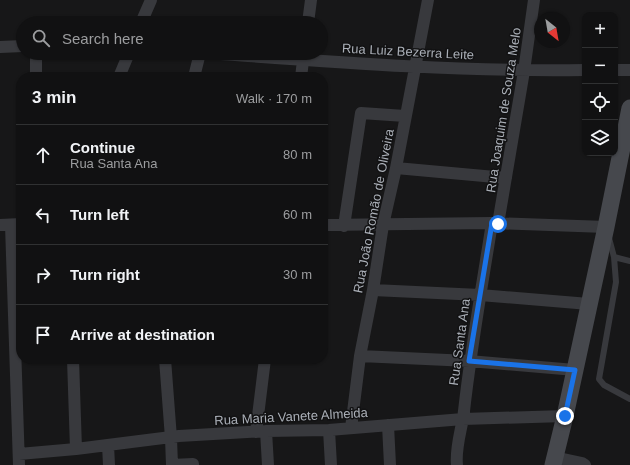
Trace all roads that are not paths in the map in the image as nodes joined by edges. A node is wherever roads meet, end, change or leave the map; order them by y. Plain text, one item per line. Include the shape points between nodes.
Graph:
1 (152, 0) edge
2 (311, 0) edge
3 (428, 0) edge
4 (534, 0) edge
5 (145, 16) edge
6 (309, 16) edge
7 (16, 46) edge
8 (0, 47) edge
9 (328, 58) edge
10 (36, 60) edge
11 (126, 60) edge
12 (198, 60) edge
13 (303, 60) edge
14 (415, 66) junction
15 (582, 70) edge
16 (618, 70) edge
17 (630, 70) edge
18 (524, 71) junction
19 (36, 72) edge
20 (121, 72) edge
21 (195, 72) edge
22 (302, 72) edge
23 (630, 108) edge
24 (405, 116) junction
25 (396, 168) junction
26 (506, 178) junction
27 (11, 224) edge
28 (495, 224) junction
29 (328, 225) edge
30 (383, 225) junction
31 (344, 226) junction
32 (606, 227) junction
33 (614, 257) junction
34 (630, 261) edge
35 (373, 290) junction
36 (480, 295) junction
37 (589, 304) junction
38 (360, 356) junction
39 (469, 361) junction
40 (73, 364) edge
41 (165, 364) edge
42 (265, 364) edge
43 (575, 370) junction
44 (630, 399) edge
45 (565, 416) junction
46 (463, 419) junction
47 (388, 425) junction
48 (351, 428) junction
49 (329, 430) junction
50 (261, 432) junction
51 (171, 438) junction
52 (108, 445) junction
53 (76, 449) junction
54 (19, 460) edge
55 (553, 461) edge
56 (584, 464) edge
57 (109, 465) edge
58 (172, 465) edge
59 (193, 465) edge
60 (268, 465) edge
61 (331, 465) edge
62 (390, 465) edge
63 (457, 465) edge

1 - 5 street
2 - 6 street
3 - 14 street, Rua João Romão de Oliveira
4 - 18 street, Rua Joaquim de Souza Melo
7 - 8 street
9 - 14 street, Rua Luiz Bezerra Leite
10 - 19 street
11 - 20 street
12 - 21 street
13 - 22 street
14 - 18 street, Rua Luiz Bezerra Leite
14 - 24 street, Rua João Romão de Oliveira
15 - 18 street, Rua Luiz Bezerra Leite
16 - 17 street
18 - 26 street, Rua Joaquim de Souza Melo
23 - 32 main road
24 - 25 street, Rua João Romão de Oliveira
24 - 31 street via 361,113
25 - 26 street
25 - 30 street, Rua João Romão de Oliveira
26 - 28 street, Rua Joaquim de Souza Melo
27 - 54 street
28 - 30 street
28 - 32 street
28 - 36 street, Rua Santa Ana
29 - 31 street
30 - 31 street
30 - 35 street, Rua João Romão de Oliveira
32 - 33 lane
32 - 37 main road
33 - 34 lane
33 - 44 lane via 616,282 598,379
35 - 36 street
35 - 38 street, Rua João Romão de Oliveira
36 - 37 street
36 - 39 street, Rua Santa Ana
37 - 43 main road
38 - 39 street
38 - 48 street, Rua João Romão de Oliveira
39 - 43 street
39 - 46 street, Rua Santa Ana
40 - 53 street
41 - 51 street
42 - 50 street
43 - 45 main road
45 - 46 street, Rua Maria Vanete Almeida
45 - 55 main road
46 - 47 street, Rua Maria Vanete Almeida
46 - 63 street, Rua Santa Ana via 456,456
47 - 48 street, Rua Maria Vanete Almeida
47 - 62 street
48 - 49 street, Rua Maria Vanete Almeida
49 - 50 street, Rua Maria Vanete Almeida
49 - 61 street
50 - 51 street, Rua Maria Vanete Almeida
50 - 60 street
51 - 52 street, Rua Maria Vanete Almeida
51 - 58 street
52 - 53 street, Rua Maria Vanete Almeida
52 - 57 street
53 - 54 street, Rua Maria Vanete Almeida
55 - 56 street
58 - 59 street

